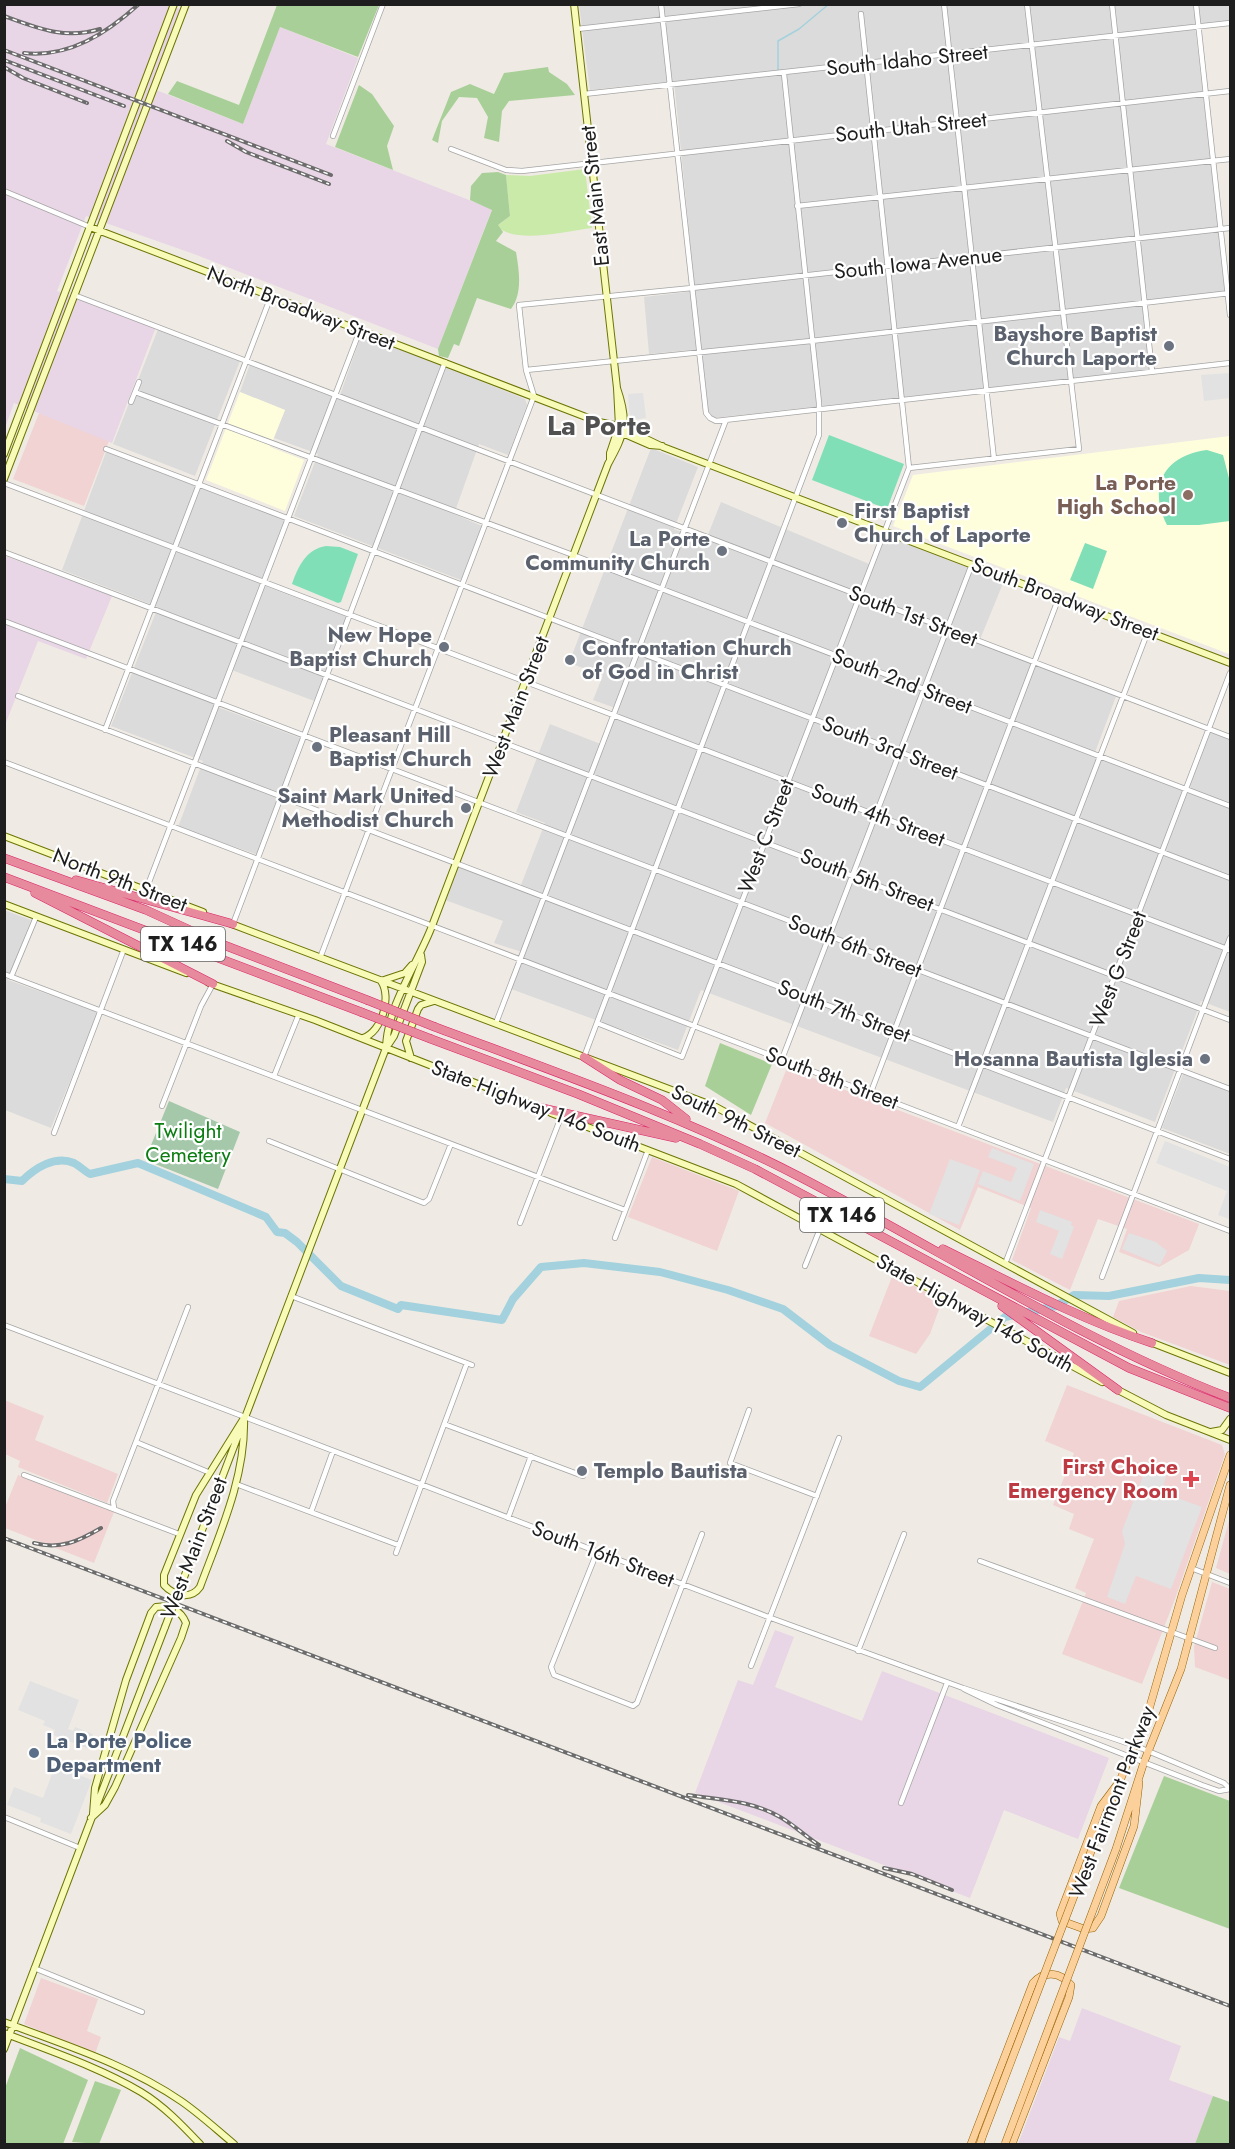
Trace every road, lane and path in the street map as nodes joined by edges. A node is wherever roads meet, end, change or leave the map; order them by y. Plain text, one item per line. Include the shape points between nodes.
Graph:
1 (174, 4) edge
2 (186, 4) edge
3 (383, 4) edge
4 (574, 4) edge
5 (661, 4) edge
6 (799, 4) edge
7 (944, 4) edge
8 (1027, 4) edge
9 (1112, 4) edge
10 (1196, 4) edge
11 (861, 14) dead end
12 (663, 19) junction
13 (167, 22) junction
14 (1230, 23) edge
15 (178, 26) junction
16 (1199, 27) junction
17 (576, 29) junction
18 (1116, 37) junction
19 (1032, 46) junction
20 (950, 56) junction
21 (866, 64) junction
22 (784, 74) junction
23 (670, 86) junction
24 (1230, 91) edge
25 (584, 94) junction
26 (1206, 94) junction
27 (1123, 103) junction
28 (1040, 113) junction
29 (130, 121) junction
30 (957, 122) junction
31 (140, 125) junction
32 (873, 132) junction
33 (333, 136) dead end
34 (790, 141) junction
35 (451, 149) dead end
36 (677, 153) junction
37 (1230, 159) edge
38 (1214, 161) junction
39 (591, 164) junction
40 (1130, 169) junction
41 (1047, 179) junction
42 (964, 188) junction
43 (4, 191) edge
44 (881, 197) junction
45 (797, 206) junction
46 (90, 227) junction
47 (1230, 228) edge
48 (1221, 229) junction
49 (99, 230) junction
50 (1138, 237) junction
51 (1054, 247) junction
52 (971, 257) junction
53 (889, 266) junction
54 (804, 276) junction
55 (692, 288) junction
56 (1229, 293) edge
57 (74, 295) junction
58 (271, 296) junction
59 (606, 297) junction
60 (1145, 303) junction
61 (1062, 312) junction
62 (1230, 315) edge
63 (979, 321) junction
64 (360, 329) junction
65 (896, 332) junction
66 (812, 341) junction
67 (699, 353) junction
68 (246, 361) junction
69 (613, 361) junction
70 (445, 363) junction
71 (1230, 363) edge
72 (526, 370) junction
73 (1152, 371) junction
74 (34, 374) junction
75 (43, 378) junction
76 (1070, 381) junction
77 (139, 382) dead end
78 (987, 390) junction
79 (135, 392) junction
80 (335, 395) junction
81 (534, 396) junction
82 (902, 400) junction
83 (131, 402) dead end
84 (819, 409) junction
85 (19, 415) junction
86 (28, 418) junction
87 (726, 420) junction
88 (222, 424) junction
89 (420, 428) junction
90 (621, 431) junction
91 (106, 449) dead end
92 (4, 454) edge
93 (311, 456) junction
94 (994, 459) junction
95 (508, 462) junction
96 (709, 464) junction
97 (909, 468) junction
98 (4, 481) edge
99 (199, 485) junction
100 (397, 490) junction
101 (596, 495) junction
102 (796, 497) junction
103 (288, 519) junction
104 (485, 523) junction
105 (684, 528) junction
106 (884, 531) junction
107 (174, 547) junction
108 (4, 552) edge
109 (374, 552) junction
110 (573, 555) junction
111 (772, 562) junction
112 (972, 564) junction
113 (264, 581) junction
114 (462, 586) junction
115 (662, 589) junction
116 (859, 595) junction
117 (1059, 597) junction
118 (151, 609) junction
119 (350, 615) junction
120 (549, 619) junction
121 (4, 621) edge
122 (749, 622) junction
123 (946, 629) junction
124 (1148, 631) junction
125 (241, 642) junction
126 (438, 647) junction
127 (637, 652) junction
128 (836, 656) junction
129 (1035, 661) junction
130 (1230, 663) edge
131 (129, 668) junction
132 (1230, 674) edge
133 (327, 675) junction
134 (526, 681) junction
135 (725, 685) junction
136 (924, 689) junction
137 (18, 696) dead end
138 (1123, 696) junction
139 (218, 703) junction
140 (415, 708) junction
141 (614, 714) junction
142 (812, 718) junction
143 (1011, 723) junction
144 (1209, 729) junction
145 (105, 730) junction
146 (304, 736) junction
147 (1230, 737) edge
148 (502, 742) junction
149 (701, 748) junction
150 (900, 752) junction
151 (1100, 756) junction
152 (4, 762) edge
153 (194, 764) junction
154 (392, 769) junction
155 (590, 776) junction
156 (788, 781) junction
157 (987, 786) junction
158 (1186, 789) junction
159 (281, 797) junction
160 (480, 802) junction
161 (1230, 806) edge
162 (678, 809) junction
163 (877, 815) junction
164 (1076, 819) junction
165 (170, 826) junction
166 (369, 830) junction
167 (4, 836) edge
168 (567, 836) junction
169 (764, 842) junction
170 (964, 848) junction
171 (1162, 852) junction
172 (4, 858) edge
173 (258, 860) junction
174 (22, 864) junction
175 (456, 864) junction
176 (655, 869) junction
177 (854, 875) junction
178 (4, 878) edge
179 (1230, 878) edge
180 (1052, 883) junction
181 (146, 890) junction
182 (345, 893) junction
183 (544, 896) junction
184 (741, 902) junction
185 (4, 904) edge
186 (941, 908) junction
187 (1138, 915) junction
188 (36, 917) junction
189 (233, 924) junction
190 (432, 926) junction
191 (632, 930) junction
192 (830, 937) junction
193 (1230, 938) edge
194 (1029, 943) junction
195 (1229, 949) edge
196 (124, 950) junction
197 (421, 955) junction
198 (320, 958) junction
199 (520, 959) junction
200 (718, 962) junction
201 (918, 970) junction
202 (4, 974) edge
203 (11, 976) junction
204 (1115, 976) junction
205 (381, 981) junction
206 (213, 984) junction
207 (407, 991) junction
208 (608, 993) junction
209 (807, 997) junction
210 (434, 1001) junction
211 (1005, 1003) junction
212 (101, 1010) junction
213 (1203, 1010) junction
214 (299, 1014) junction
215 (1230, 1020) edge
216 (496, 1023) junction
217 (597, 1023) junction
218 (694, 1025) junction
219 (895, 1030) junction
220 (1092, 1037) junction
221 (362, 1038) junction
222 (186, 1042) junction
223 (386, 1048) junction
224 (584, 1057) junction
225 (411, 1058) junction
226 (782, 1059) junction
227 (982, 1064) junction
228 (1180, 1070) junction
229 (274, 1076) junction
230 (1230, 1089) edge
231 (871, 1092) junction
232 (1069, 1097) junction
233 (162, 1106) dead end
234 (537, 1107) junction
235 (363, 1111) junction
236 (561, 1117) junction
237 (692, 1124) junction
238 (958, 1127) junction
239 (1157, 1130) junction
240 (54, 1133) dead end
241 (269, 1141) dead end
242 (451, 1144) junction
243 (700, 1144) junction
244 (648, 1150) junction
245 (1230, 1159) edge
246 (1045, 1160) junction
247 (340, 1169) junction
248 (538, 1177) junction
249 (1133, 1192) junction
250 (858, 1207) junction
251 (625, 1210) junction
252 (520, 1223) dead end
253 (820, 1229) junction
254 (1230, 1231) edge
255 (615, 1238) dead end
256 (1005, 1264) junction
257 (805, 1266) dead end
258 (1102, 1276) dead end
259 (291, 1296) junction
260 (1005, 1305) junction
261 (188, 1307) dead end
262 (4, 1324) edge
263 (1152, 1343) junction
264 (1230, 1373) edge
265 (158, 1383) junction
266 (1118, 1390) junction
267 (1226, 1396) edge
268 (1230, 1408) edge
269 (749, 1410) dead end
270 (244, 1418) junction
271 (1230, 1419) edge
272 (444, 1424) junction
273 (1211, 1432) junction
274 (839, 1438) dead end
275 (1230, 1440) edge
276 (136, 1442) junction
277 (333, 1451) junction
278 (1230, 1455) edge
279 (531, 1456) junction
280 (208, 1472) junction
281 (24, 1474) dead end
282 (583, 1476) dead end
283 (236, 1484) junction
284 (421, 1485) junction
285 (1230, 1485) edge
286 (817, 1496) junction
287 (114, 1508) junction
288 (311, 1512) junction
289 (508, 1518) junction
290 (179, 1534) junction
291 (702, 1534) dead end
292 (904, 1534) dead end
293 (398, 1545) junction
294 (597, 1552) junction
295 (396, 1553) dead end
296 (980, 1561) dead end
297 (1191, 1568) junction
298 (1206, 1573) junction
299 (1230, 1583) edge
300 (683, 1584) junction
301 (771, 1618) junction
302 (1171, 1631) junction
303 (1189, 1638) junction
304 (1215, 1648) dead end
305 (858, 1651) junction
306 (751, 1666) dead end
307 (947, 1683) junction
308 (963, 1688) junction
309 (1136, 1746) junction
310 (1148, 1752) junction
311 (1132, 1757) junction
312 (1144, 1762) junction
313 (1126, 1773) junction
314 (1139, 1776) junction
315 (1230, 1789) edge
316 (901, 1803) dead end
317 (92, 1816) junction
318 (4, 1817) edge
319 (80, 1848) junction
320 (34, 1968) junction
321 (142, 2012) dead end
322 (4, 2022) edge
323 (13, 2026) junction
324 (7, 2034) edge
325 (4, 2049) edge
326 (89, 2054) junction
327 (84, 2065) junction
328 (149, 2082) junction
329 (143, 2093) junction
330 (1005, 2144) edge
331 (200, 2145) edge
332 (234, 2145) edge
333 (971, 2145) edge
334 (980, 2145) edge
335 (1012, 2145) edge

1 - 13 main road
2 - 15 main road
3 - 33 street
4 - 17 main road, East Main Street
5 - 12 street
6 - 12 street
7 - 20 street
8 - 19 street
9 - 18 street
10 - 16 street
11 - 21 street
12 - 17 street
12 - 23 street
13 - 15 main road
13 - 29 main road
14 - 16 street, South Idaho Street
15 - 31 main road
16 - 18 street, South Idaho Street
16 - 26 street
17 - 25 main road, East Main Street
18 - 19 street, South Idaho Street
18 - 27 street
19 - 20 street, South Idaho Street
19 - 28 street
20 - 21 street, South Idaho Street
20 - 30 street
21 - 22 street, South Idaho Street
21 - 32 street
22 - 23 street, South Idaho Street
22 - 34 street
23 - 25 street, South Idaho Street
23 - 36 street
24 - 26 street, South Utah Street
25 - 39 main road, East Main Street
26 - 27 street, South Utah Street
26 - 38 street
27 - 28 street, South Utah Street
27 - 40 street
28 - 30 street, South Utah Street
28 - 41 street
29 - 31 main road
29 - 46 main road
30 - 32 street, South Utah Street
30 - 42 street
31 - 49 main road
32 - 34 street, South Utah Street
32 - 44 street
34 - 36 street, South Utah Street
34 - 45 street
35 - 39 street, South Utah Street via 512,171
36 - 39 street, South Utah Street
36 - 55 street
37 - 38 street
38 - 40 street
38 - 48 street
39 - 59 main road, East Main Street
40 - 41 street
40 - 50 street
41 - 42 street
41 - 51 street
42 - 44 street
42 - 52 street
43 - 46 street, North Broadway Street
44 - 45 street
44 - 53 street
45 - 54 street
46 - 49 main road, North Broadway Street
46 - 74 main road
47 - 48 street, South Iowa Avenue
48 - 50 street, South Iowa Avenue
48 - 56 street
49 - 57 main road
49 - 58 main road, North Broadway Street
50 - 51 street, South Iowa Avenue
50 - 60 street
51 - 52 street, South Iowa Avenue
51 - 61 street
52 - 53 street, South Iowa Avenue
52 - 63 street
53 - 54 street, South Iowa Avenue
53 - 65 street
54 - 55 street, South Iowa Avenue
54 - 66 street
55 - 59 street, South Iowa Avenue
55 - 67 street
56 - 60 street
56 - 62 street
57 - 68 street, South 1st Street
57 - 75 main road
58 - 64 main road, North Broadway Street
58 - 68 street
59 - 69 main road, East Main Street
59 - 72 street, South Iowa Avenue via 519,305
60 - 61 street
60 - 73 street
61 - 63 street
61 - 76 street
63 - 65 street
63 - 78 street
64 - 70 main road, North Broadway Street
64 - 80 street
65 - 66 street
65 - 82 street
66 - 67 street
66 - 84 street
67 - 69 street
67 - 87 street via 706,413 716,421
68 - 80 street, South 1st Street
68 - 88 street
69 - 72 street
69 - 90 main road, East Main Street
70 - 81 main road, North Broadway Street
70 - 89 street
71 - 73 street
72 - 81 street
73 - 76 street
74 - 75 main road
74 - 85 main road
75 - 86 main road
76 - 78 street
76 - 94 street via 1078,449
77 - 79 street
78 - 82 street
78 - 94 street
79 - 83 street
79 - 88 street, South 2nd Street
80 - 89 street, South 1st Street
80 - 93 street
81 - 90 main road, North Broadway Street
81 - 95 street
82 - 84 street
82 - 97 street
84 - 87 street
84 - 102 street via 819,435
85 - 86 main road
85 - 92 main road
86 - 98 main road
87 - 96 street
88 - 93 street, South 2nd Street
88 - 99 street
89 - 95 street, South 1st Street
89 - 100 street
90 - 96 main road, South Broadway Street via 650,446
90 - 101 main road, West Main Street
91 - 99 street, South 3rd Street
93 - 100 street, South 2nd Street
93 - 103 street
94 - 97 street
95 - 101 street, South 1st Street
95 - 104 street
96 - 102 main road, South Broadway Street
96 - 105 street
97 - 106 street, West C Street
98 - 107 street, South 4th Street
99 - 103 street, South 3rd Street
99 - 107 street
100 - 104 street, South 2nd Street
100 - 109 street
101 - 105 street, South 1st Street
101 - 110 main road, West Main Street
102 - 106 main road, South Broadway Street
102 - 111 street
103 - 109 street, South 3rd Street
103 - 113 street
104 - 110 street, South 2nd Street
104 - 114 street
105 - 111 street, South 1st Street
105 - 115 street
106 - 112 main road, South Broadway Street
106 - 116 street, West C Street
107 - 113 street, South 4th Street
107 - 118 street
108 - 118 street, South 5th Street
109 - 114 street, South 3rd Street
109 - 119 street
110 - 115 street, South 2nd Street
110 - 120 main road, West Main Street
111 - 116 street, South 1st Street
111 - 122 street
112 - 117 main road, South Broadway Street
112 - 123 street
113 - 119 street, South 4th Street
113 - 125 street
114 - 120 street, South 3rd Street
114 - 126 street
115 - 122 street, South 2nd Street
115 - 127 street
116 - 123 street, South 1st Street
116 - 128 street, West C Street
117 - 124 main road, South Broadway Street
117 - 129 street
118 - 125 street, South 5th Street
118 - 131 street
119 - 126 street, South 4th Street
119 - 133 street
120 - 127 street, South 3rd Street
120 - 134 main road, West Main Street
121 - 131 street, South 6th Street
122 - 128 street, South 2nd Street
122 - 135 street
123 - 129 street, South 1st Street
123 - 136 street
124 - 130 main road, South Broadway Street
124 - 138 street
125 - 133 street, South 5th Street
125 - 139 street
126 - 134 street, South 4th Street
126 - 140 street
127 - 135 street, South 3rd Street
127 - 141 street
128 - 136 street, South 2nd Street
128 - 142 street, West C Street
129 - 138 street, South 1st Street
129 - 143 street
131 - 139 street, South 6th Street
131 - 145 street
132 - 144 street, West G Street
133 - 140 street, South 5th Street
133 - 146 street
134 - 141 street, South 4th Street
134 - 148 main road, West Main Street
135 - 142 street, South 3rd Street
135 - 149 street
136 - 143 street, South 2nd Street
136 - 150 street
137 - 145 street, South 7th Street
138 - 144 street, South 1st Street
138 - 151 street
139 - 146 street, South 6th Street
139 - 153 street
140 - 148 street, South 5th Street
140 - 154 street
141 - 149 street, South 4th Street
141 - 155 street
142 - 150 street, South 3rd Street
142 - 156 street, West C Street
143 - 151 street, South 2nd Street
143 - 157 street
144 - 147 street, South 1st Street
144 - 158 street, West G Street
145 - 153 street, South 7th Street
146 - 154 street, South 6th Street
146 - 159 street
148 - 155 street, South 5th Street
148 - 160 main road, West Main Street
149 - 156 street, South 4th Street
149 - 162 street
150 - 157 street, South 3rd Street
150 - 163 street
151 - 158 street, South 2nd Street
151 - 164 street
152 - 165 street, South 8th Street
153 - 159 street, South 7th Street
153 - 165 street
154 - 160 street, South 6th Street
154 - 166 street
155 - 162 street, South 5th Street
155 - 168 street
156 - 163 street, South 4th Street
156 - 169 street, West C Street
157 - 164 street, South 3rd Street
157 - 170 street
158 - 161 street, South 2nd Street
158 - 171 street, West G Street
159 - 166 street, South 7th Street
159 - 173 street
160 - 168 street, South 6th Street
160 - 175 main road, West Main Street
162 - 169 street, South 5th Street
162 - 176 street
163 - 170 street, South 4th Street
163 - 177 street
164 - 171 street, South 3rd Street
164 - 180 street
165 - 173 street, South 8th Street
165 - 181 street
166 - 175 street, South 7th Street
166 - 182 street
167 - 181 main road, North 9th Street
168 - 176 street, South 6th Street
168 - 183 street
169 - 177 street, South 5th Street
169 - 184 street, West C Street
170 - 180 street, South 4th Street
170 - 186 street
171 - 179 street, South 3rd Street
171 - 187 street, West G Street
172 - 174 highway, TX 146
173 - 182 street, South 8th Street
173 - 189 street
174 - 189 highway
174 - 237 highway, TX 146, bridge
175 - 183 street, South 7th Street
175 - 190 main road, West Main Street
176 - 184 street, South 6th Street
176 - 191 street
177 - 186 street, South 5th Street
177 - 192 street
178 - 206 highway
178 - 243 highway, TX 146, bridge
180 - 187 street, South 4th Street
180 - 194 street
181 - 189 main road, North 9th Street
182 - 190 street, South 8th Street
182 - 198 street
183 - 191 street, South 7th Street
183 - 199 street
184 - 192 street, South 6th Street
184 - 200 street, West C Street
185 - 188 main road, State Highway 146 South
186 - 194 street, South 5th Street
186 - 201 street
187 - 195 street, South 4th Street
187 - 204 street, West G Street
188 - 196 main road, State Highway 146 South
188 - 203 street
189 - 198 main road, North 9th Street
190 - 197 main road, West Main Street
190 - 199 street, South 8th Street
191 - 200 street, South 7th Street
191 - 208 street
192 - 201 street, South 6th Street
192 - 209 street
193 - 195 street
194 - 204 street, South 5th Street
194 - 211 street
195 - 213 street
196 - 206 main road, State Highway 146 South
196 - 212 street
197 - 205 main road via 405,973
197 - 207 main road, West Main Street via 422,962
198 - 205 main road, North 9th Street
199 - 208 street, South 8th Street
199 - 216 street
200 - 209 street, South 7th Street
200 - 218 street, West C Street
201 - 211 street, South 6th Street
201 - 219 street
202 - 203 street
203 - 212 street
204 - 213 street, South 5th Street
204 - 220 street, West G Street
205 - 207 main road, North 9th Street
205 - 221 main road via 388,992 387,999 374,1031
206 - 214 main road, State Highway 146 South
206 - 222 street
207 - 210 main road, South 9th Street
207 - 223 main road, West Main Street via 394,1036
208 - 217 street
208 - 218 street, South 8th Street
209 - 219 street, South 7th Street
209 - 226 street
210 - 216 main road, South 9th Street
210 - 225 main road via 418,1009 406,1041
211 - 220 street, South 6th Street
211 - 227 street
212 - 222 street
212 - 240 street
213 - 215 street, South 5th Street
213 - 228 street
214 - 221 main road, State Highway 146 South
214 - 229 street
216 - 224 main road, South 9th Street
217 - 218 street, West C Street via 682,1057
217 - 224 street
218 - 226 street, South 8th Street
219 - 227 street, South 7th Street
219 - 231 street
220 - 228 street, South 6th Street
220 - 232 street, West G Street
221 - 223 main road, State Highway 146 South
222 - 229 street
222 - 233 street
223 - 225 main road, State Highway 146 South
223 - 235 main road, West Main Street
224 - 237 highway via 662,1100
224 - 256 main road, South 9th Street via 714,1106
225 - 234 main road, State Highway 146 South
226 - 231 street, South 8th Street
227 - 232 street, South 7th Street
227 - 238 street
228 - 230 street, South 6th Street
228 - 239 street
229 - 235 street
231 - 238 street, South 8th Street
232 - 239 street, South 7th Street
232 - 246 street, West G Street
234 - 236 main road, State Highway 146 South
234 - 243 highway
235 - 242 street
235 - 247 main road, West Main Street
236 - 244 main road, State Highway 146 South
236 - 248 street
237 - 250 highway, TX 146
238 - 246 street, South 8th Street
239 - 245 street, South 7th Street
239 - 249 street
241 - 247 street
242 - 247 street via 426,1202
242 - 248 street
243 - 260 highway, TX 146
244 - 251 street
244 - 253 main road, State Highway 146 South via 736,1184
246 - 249 street, South 8th Street
246 - 256 street, West G Street
247 - 259 main road, West Main Street
248 - 251 street
248 - 252 street
249 - 254 street, South 8th Street
249 - 258 street
250 - 263 highway via 1069,1311
250 - 267 highway, TX 146 via 1139,1361
251 - 255 street
253 - 257 street
253 - 266 main road, State Highway 146 South
256 - 263 main road, South 9th Street
259 - 270 main road, West Main Street
259 - 272 street via 470,1364
260 - 266 highway
260 - 268 highway via 1129,1368
261 - 265 street
262 - 265 street, South 16th Street
263 - 264 main road
265 - 270 street, South 16th Street
265 - 276 street
266 - 273 main road, State Highway 146 South via 1166,1415
269 - 286 street via 730,1463
270 - 277 street, South 16th Street
270 - 280 main road
270 - 283 main road via 245,1441
270 - 317 main road, West Main Street, bridge
271 - 273 main road via 1222,1430
272 - 279 street
272 - 284 street
273 - 275 main road, State Highway 146 South
274 - 286 street
276 - 280 street
276 - 287 street via 113,1501
277 - 284 street, South 16th Street
277 - 288 street
278 - 297 main road, West Fairmont Parkway
279 - 282 street
279 - 289 street
280 - 290 main road
281 - 287 street
283 - 288 street
283 - 290 main road via 200,1587 189,1596 169,1590 163,1582
284 - 289 street, South 16th Street
284 - 293 street
285 - 298 main road, West Fairmont Parkway
286 - 301 street
287 - 290 street
288 - 293 street
289 - 294 street, South 16th Street
291 - 300 street
292 - 305 street
293 - 295 street
294 - 300 street, South 16th Street
294 - 300 street via 551,1667 554,1675 633,1706
296 - 302 street
297 - 298 street
297 - 302 main road, West Fairmont Parkway
298 - 299 street
298 - 303 main road, West Fairmont Parkway
300 - 301 street, South 16th Street
301 - 305 street, South 16th Street
301 - 306 street
302 - 303 street
302 - 309 main road, West Fairmont Parkway
303 - 304 street
303 - 310 main road, West Fairmont Parkway via 1172,1698
305 - 307 street, South 16th Street
307 - 308 street, South 16th Street
307 - 316 street
308 - 309 street, South 16th Street
308 - 311 street, South 16th Street
309 - 310 street, South 16th Street
309 - 311 main road, West Fairmont Parkway
310 - 312 main road, West Fairmont Parkway
310 - 315 street, South 16th Street via 1224,1783
311 - 312 street, South 16th Street
311 - 313 main road, West Fairmont Parkway
312 - 314 main road, West Fairmont Parkway
312 - 315 street, South 16th Street via 1219,1791
313 - 314 main road via 1101,1806 1060,1914 1062,1921 1084,1929 1093,1928 1101,1916 1134,1826
313 - 334 main road, West Fairmont Parkway, bridge via 1095,1841
314 - 330 main road, West Fairmont Parkway, bridge via 1116,1849
317 - 317 main road via 105,1805 115,1787 181,1638 186,1623 171,1608 156,1607 144,1629 95,1788
317 - 319 main road, West Main Street
318 - 319 street
319 - 320 main road, West Main Street
320 - 321 street
320 - 323 main road, West Main Street
322 - 323 main road
323 - 324 main road, West Main Street
323 - 326 main road
324 - 325 main road, West Main Street
324 - 327 main road
326 - 327 main road
326 - 328 main road
327 - 329 main road
328 - 329 main road
328 - 332 main road via 181,2101
329 - 331 main road via 175,2117
333 - 335 main road via 1033,1983 1047,1972 1071,1985 1069,1997

